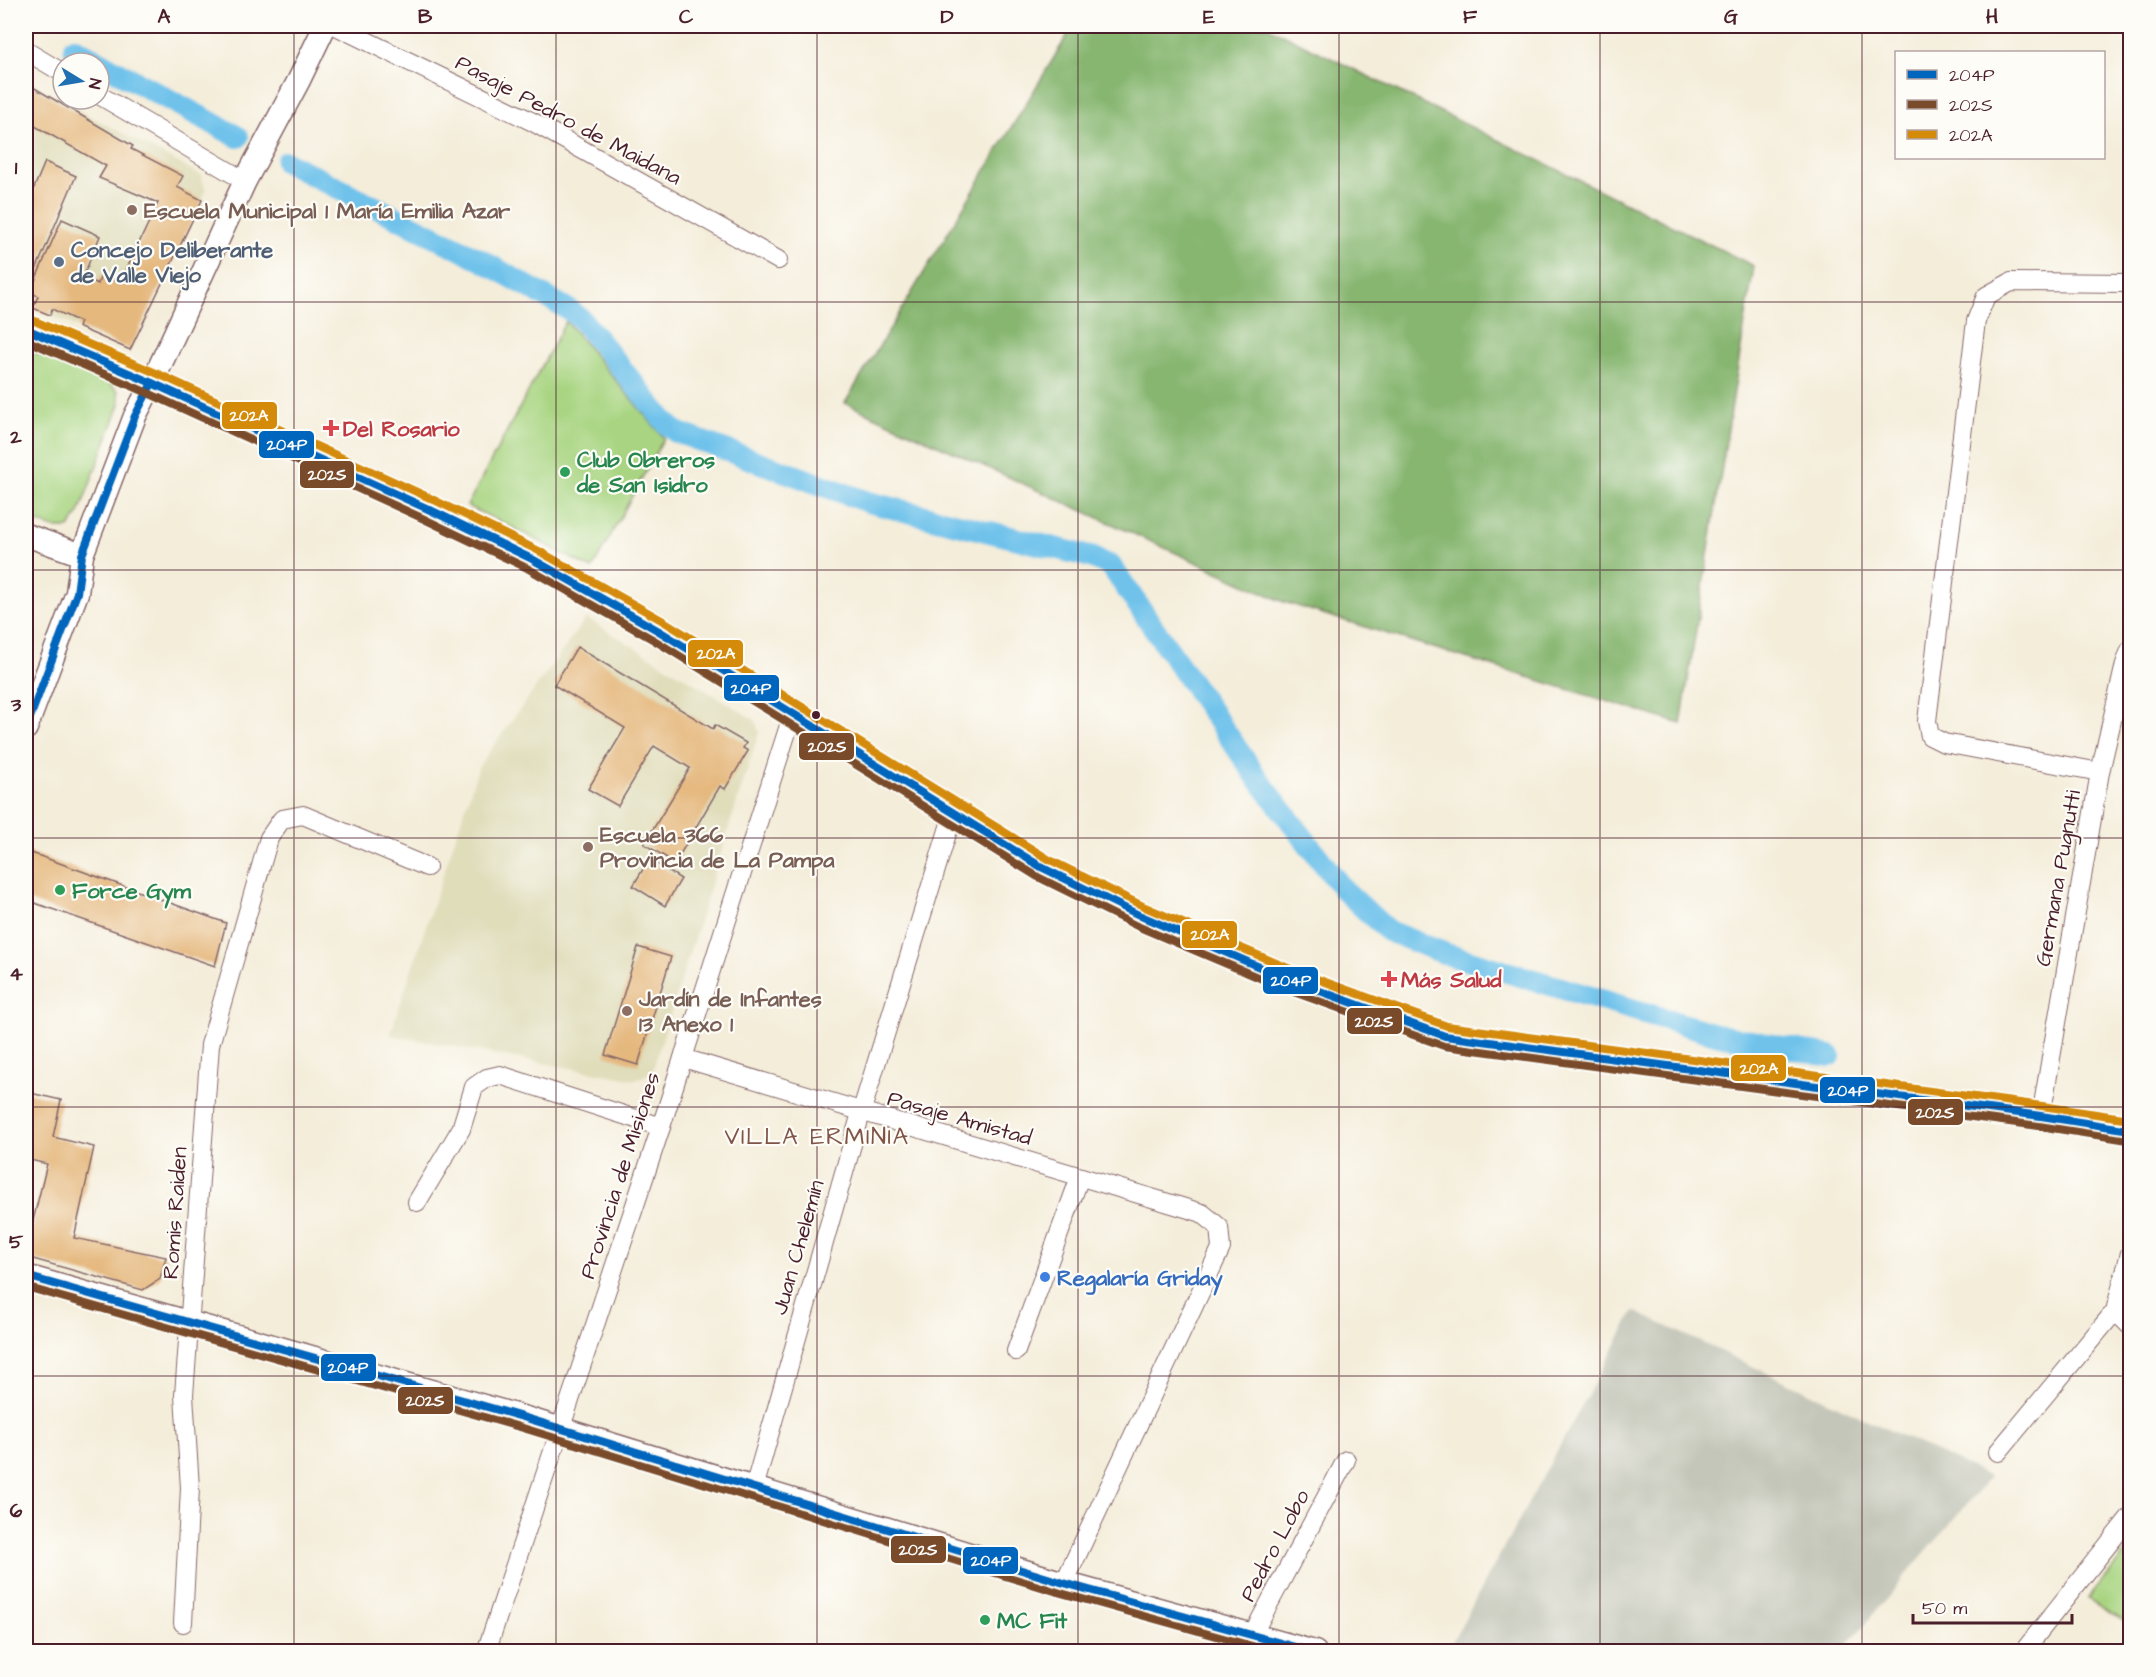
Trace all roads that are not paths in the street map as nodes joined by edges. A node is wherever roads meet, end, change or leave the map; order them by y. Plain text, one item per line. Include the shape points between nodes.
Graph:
1 (325, 26) edge
2 (336, 26) edge
3 (26, 51) edge
4 (51, 66) edge
5 (111, 102) edge
6 (245, 181) junction
7 (778, 260) dead end
8 (2130, 283) edge
9 (26, 329) edge
10 (152, 383) junction
11 (26, 535) edge
12 (82, 555) junction
13 (2130, 650) edge
14 (793, 713) junction
15 (26, 728) edge
16 (2100, 772) junction
17 (953, 814) junction
18 (427, 867) dead end
19 (683, 1058) junction
20 (861, 1113) junction
21 (2041, 1116) junction
22 (661, 1127) junction
23 (2130, 1130) edge
24 (1080, 1177) junction
25 (417, 1202) dead end
26 (2130, 1253) edge
27 (26, 1276) edge
28 (2115, 1311) junction
29 (190, 1323) junction
30 (2130, 1326) edge
31 (1016, 1351) dead end
32 (560, 1428) junction
33 (1998, 1452) dead end
34 (1346, 1460) dead end
35 (754, 1488) junction
36 (2130, 1517) edge
37 (1064, 1583) junction
38 (183, 1623) dead end
39 (1248, 1643) edge
40 (486, 1652) edge
41 (1315, 1652) edge
42 (2023, 1652) edge

1 - 6 street
2 - 7 street, Pasaje Pedro de Maidana via 533,122
3 - 4 street
5 - 6 street
6 - 10 street
8 - 16 street via 2011,282 1986,296 1976,321 1927,721 1930,736 1944,743
9 - 10 street
10 - 12 street via 135,416
10 - 14 street via 532,559
11 - 12 street
12 - 15 street via 77,593
13 - 16 street, Germana Pugnutti
14 - 17 street
14 - 19 street, Provincia de Misiones
16 - 21 street, Germana Pugnutti
17 - 20 street, Juan Chelemín
17 - 21 street via 1043,868 1190,939 1368,1010 1445,1036
18 - 29 street, Romis Raiden via 303,815 282,819 269,838 210,1045
19 - 20 street, Pasaje Amistad
19 - 22 street, Provincia de Misiones
20 - 24 street, Pasaje Amistad
20 - 35 street, Juan Chelemín
21 - 23 street
22 - 25 street via 500,1075 487,1078 474,1087 461,1129
22 - 32 street, Provincia de Misiones
24 - 31 street
24 - 37 street, Pasaje Amistad via 1202,1213 1219,1227 1221,1248
26 - 28 street
27 - 29 street
28 - 30 street
28 - 33 street
29 - 32 street
29 - 38 street, Romis Raiden via 184,1395 190,1488
32 - 35 street
32 - 40 street, Provincia de Misiones
34 - 39 street, Pedro Lobo
35 - 37 street
36 - 42 street
37 - 39 street
39 - 41 street

